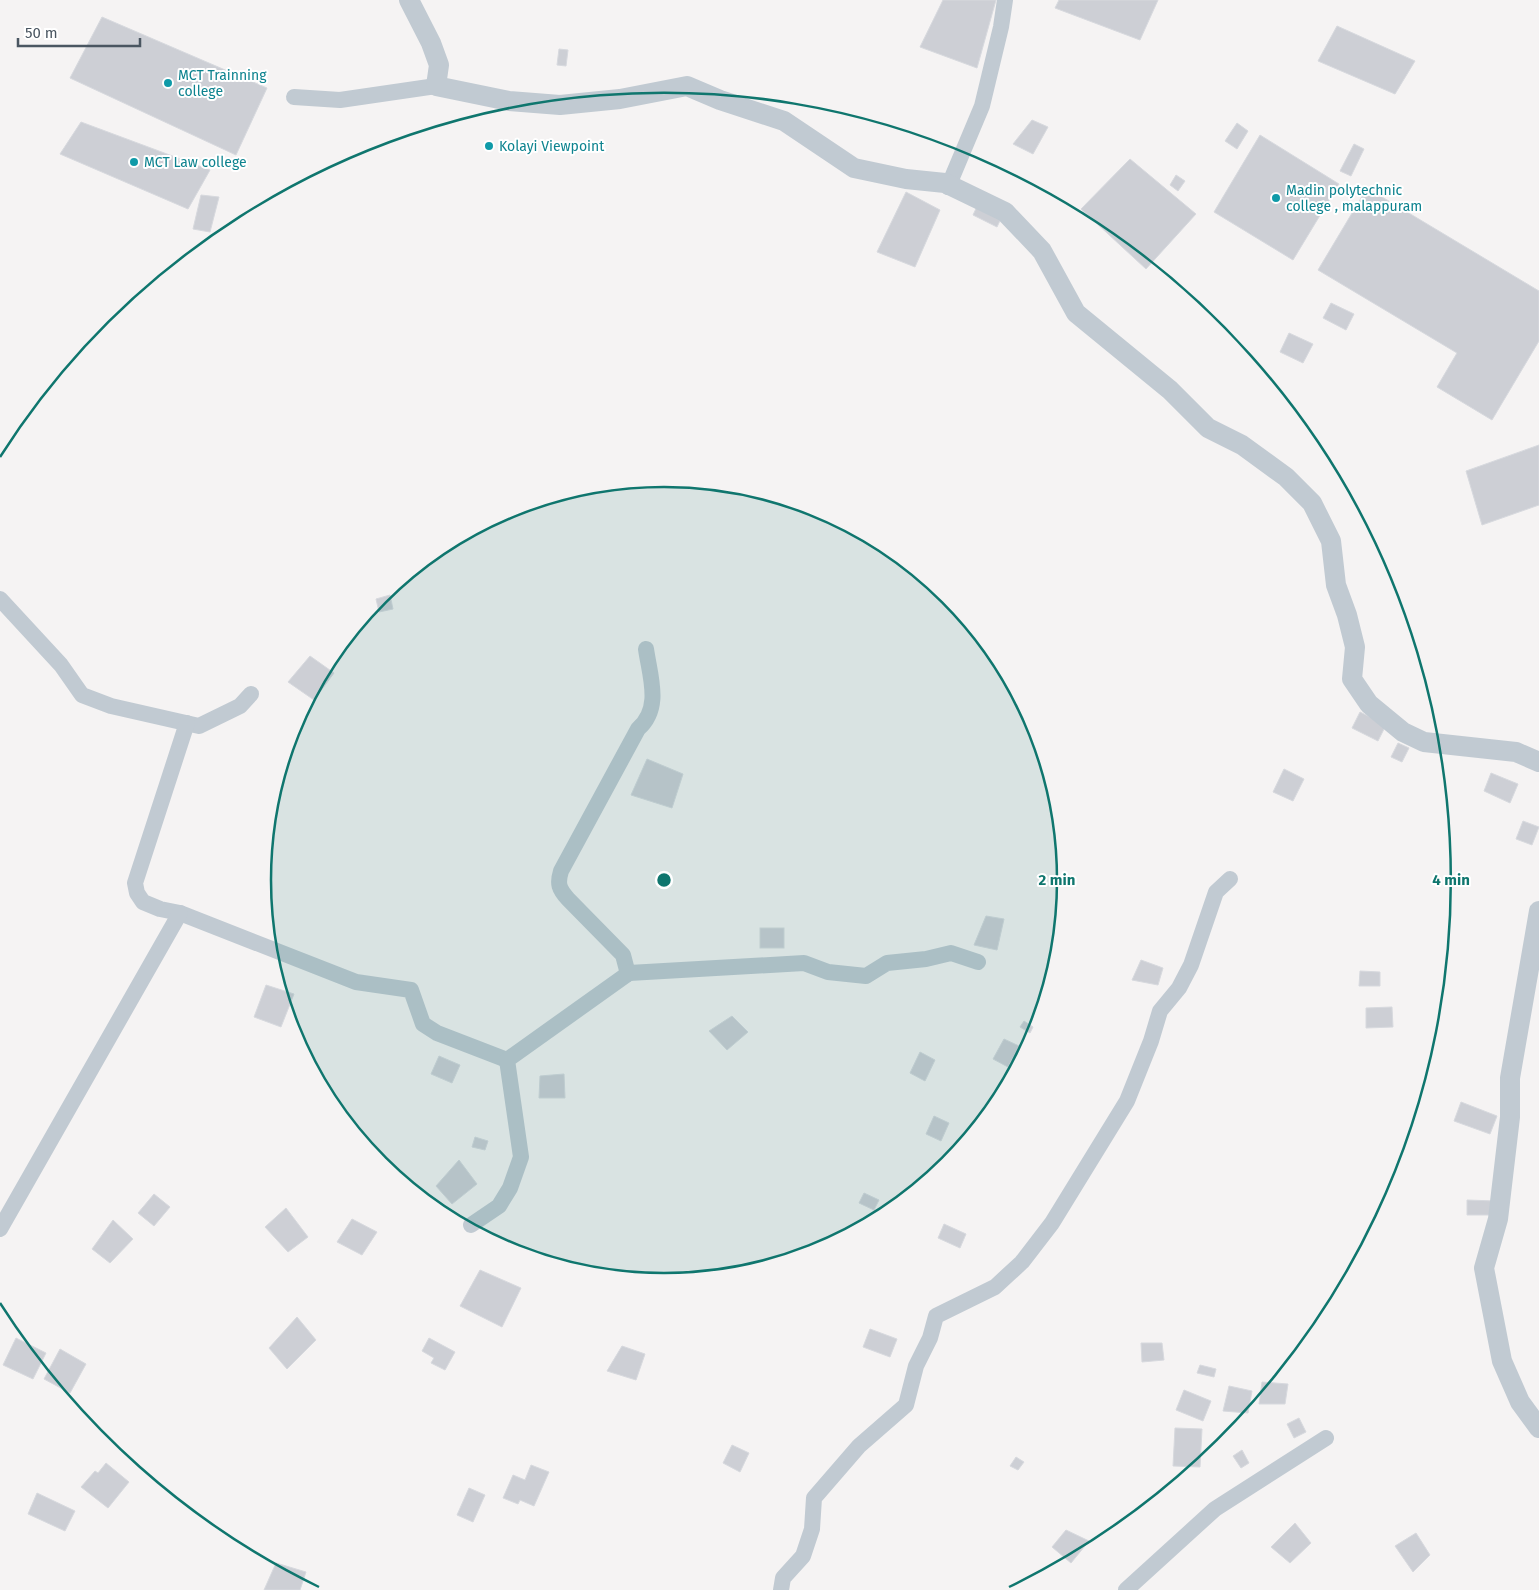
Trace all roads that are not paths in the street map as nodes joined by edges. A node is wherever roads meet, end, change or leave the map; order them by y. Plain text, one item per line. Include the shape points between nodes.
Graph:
1 (409, 0) edge
2 (1005, 0) edge
3 (436, 86) junction
4 (294, 97) dead end
5 (948, 187) junction
6 (0, 598) edge
7 (646, 649) dead end
8 (251, 694) dead end
9 (186, 723) junction
10 (1539, 762) edge
11 (1230, 879) dead end
12 (1539, 911) edge
13 (180, 913) junction
14 (978, 962) dead end
15 (628, 974) junction
16 (507, 1060) junction
17 (471, 1224) dead end
18 (0, 1229) edge
19 (1539, 1428) edge
20 (1326, 1438) dead end
21 (781, 1590) edge
22 (1126, 1590) edge

1 - 3 street via 431,42 439,66
2 - 5 street via 982,106
3 - 4 street via 340,100
3 - 5 street via 510,102 560,105 620,99 687,86 784,121 854,168 944,183
5 - 10 street via 1005,212 1042,251 1076,313 1170,390 1208,428 1242,445 1286,477 1312,503 1331,541 1336,585 1348,615 1354,647 1352,678 1369,704 1403,732 1424,742 1516,752
6 - 9 street via 61,665 82,695 111,706
7 - 15 street via 652,710 638,729 558,882 568,899 623,955
8 - 9 street via 240,706 199,726
9 - 13 street via 135,883 143,902
11 - 21 street via 1216,892 1191,965 1179,988 1160,1011 1127,1101 1072,1191 1022,1262 995,1287 936,1316 930,1338 916,1366 906,1404 859,1446 814,1498 812,1528 803,1556 784,1578
12 - 19 street via 1510,1078 1510,1117 1498,1219 1484,1268 1502,1361 1520,1402
13 - 16 street via 356,982 411,990 423,1024 437,1033
13 - 18 street
14 - 15 street via 951,953 887,963 866,976 828,972 804,963
15 - 16 street
16 - 17 street via 521,1157 510,1188 499,1206
20 - 22 street via 1215,1509

